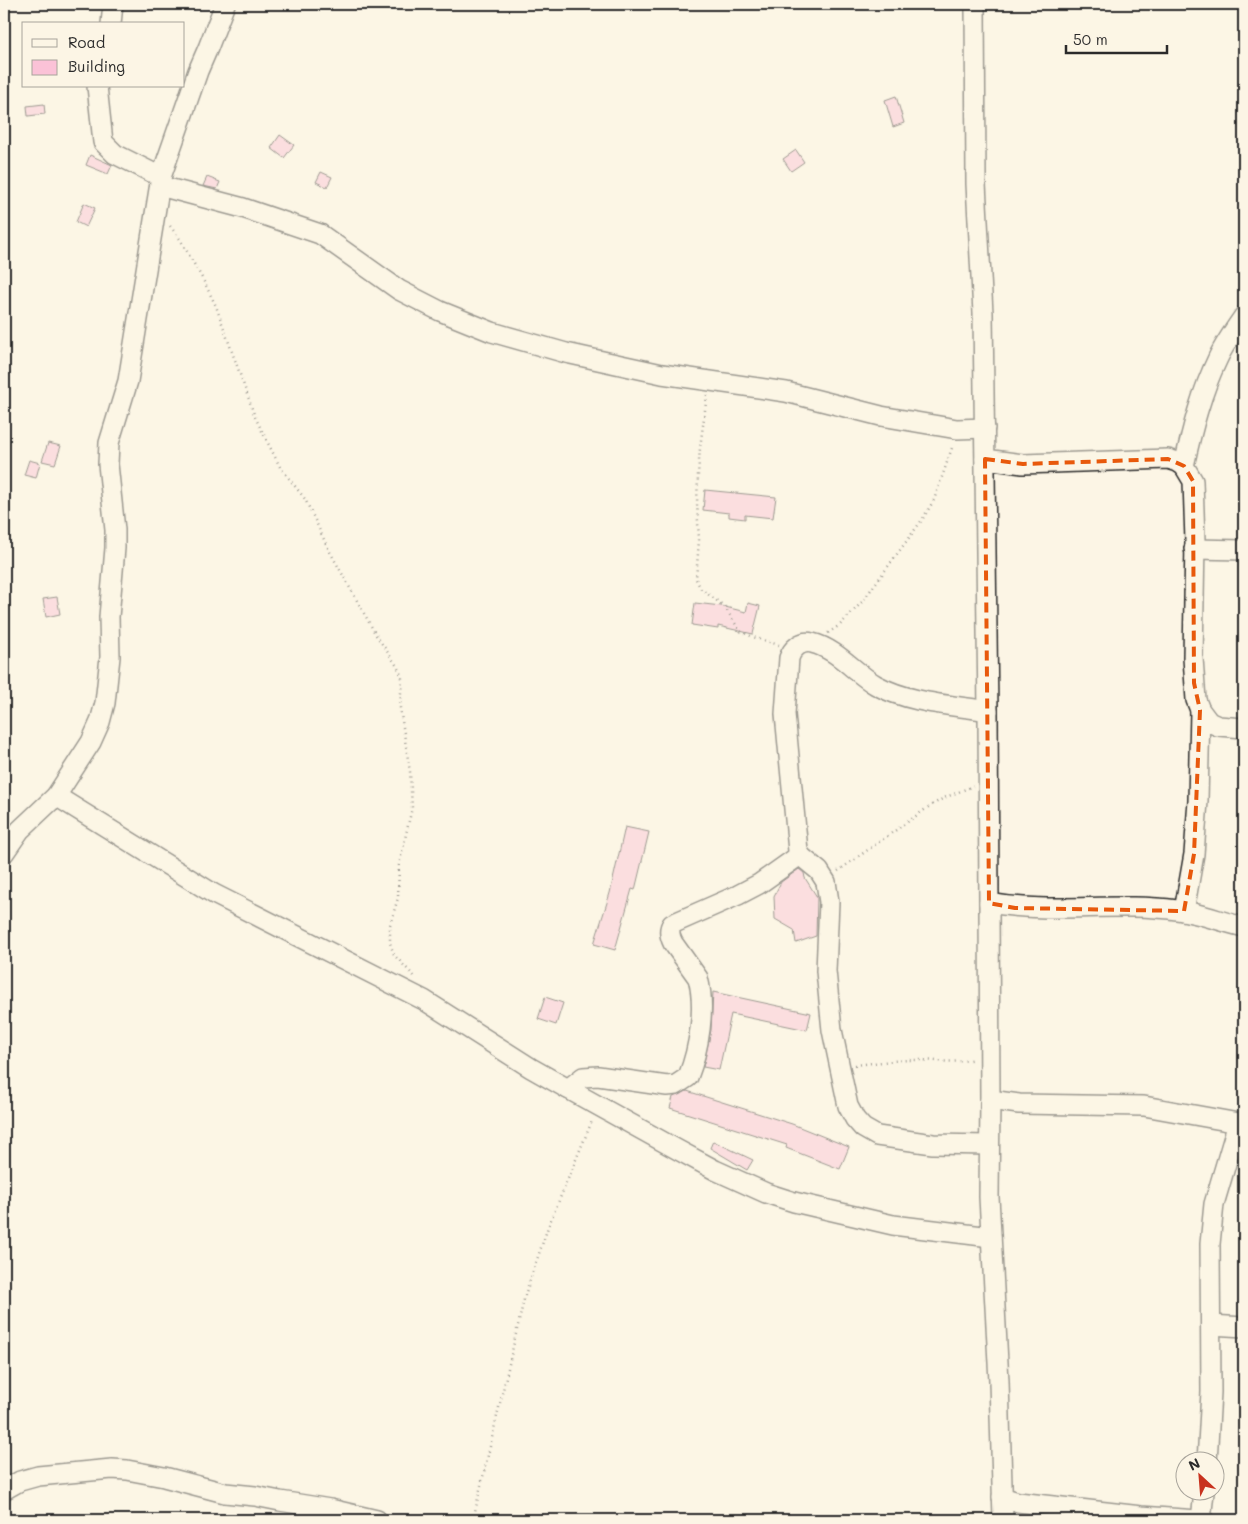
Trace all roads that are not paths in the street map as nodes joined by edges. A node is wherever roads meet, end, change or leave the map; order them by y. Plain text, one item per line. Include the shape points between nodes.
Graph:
1 (113, 4) edge
2 (224, 4) edge
3 (975, 4) edge
4 (111, 22) edge
5 (97, 88) edge
6 (161, 182) junction
7 (1244, 318) edge
8 (985, 428) junction
9 (985, 459) junction
10 (1184, 466) junction
11 (1194, 549) junction
12 (1244, 550) edge
13 (1200, 710) junction
14 (988, 711) junction
15 (1244, 728) edge
16 (56, 796) junction
17 (4, 853) edge
18 (800, 855) junction
19 (989, 903) junction
20 (1184, 912) junction
21 (1244, 927) edge
22 (568, 1089) junction
23 (990, 1100) junction
24 (1241, 1124) edge
25 (988, 1145) junction
26 (991, 1237) junction
27 (1211, 1325) junction
28 (1244, 1327) edge
29 (1208, 1452) edge
30 (4, 1490) edge
31 (1002, 1497) junction
32 (1202, 1502) edge
33 (377, 1520) edge
34 (1003, 1520) edge
35 (1199, 1520) edge

1 - 4 street
2 - 6 street
3 - 8 street via 976,184
5 - 6 street via 102,136 107,148
6 - 8 street via 320,234 399,290 492,332 575,356 662,374 786,392 881,416 957,429
6 - 16 street via 128,381 109,443 115,548 105,703 92,742
7 - 10 street via 1218,358 1206,387
8 - 9 street
9 - 10 street via 1023,464 1168,460
9 - 14 street
10 - 11 street via 1193,481
11 - 12 street
11 - 13 street via 1194,683
13 - 15 street via 1209,722 1218,726
13 - 20 street via 1194,854
14 - 18 street via 902,695 876,685 838,657 812,643 802,644 788,658 785,714
14 - 19 street
16 - 17 street via 20,830
16 - 22 street via 214,894 424,1000
18 - 22 street via 759,884 669,928 670,938 700,985 698,1038 688,1077 668,1086 598,1076 583,1077
18 - 25 street via 819,871 826,882 829,902 825,955 832,1030 848,1106 855,1119 877,1136 934,1144
19 - 20 street via 1015,908
19 - 23 street
20 - 21 street
22 - 26 street via 715,1170 766,1193 893,1225
23 - 24 street via 1019,1104 1144,1106
23 - 25 street
24 - 27 street via 1214,1204 1210,1244
25 - 26 street
26 - 31 street
27 - 28 street
27 - 29 street
30 - 33 street via 38,1476 126,1470 225,1493 330,1509
31 - 34 street
31 - 35 street via 1018,1502
32 - 35 street

